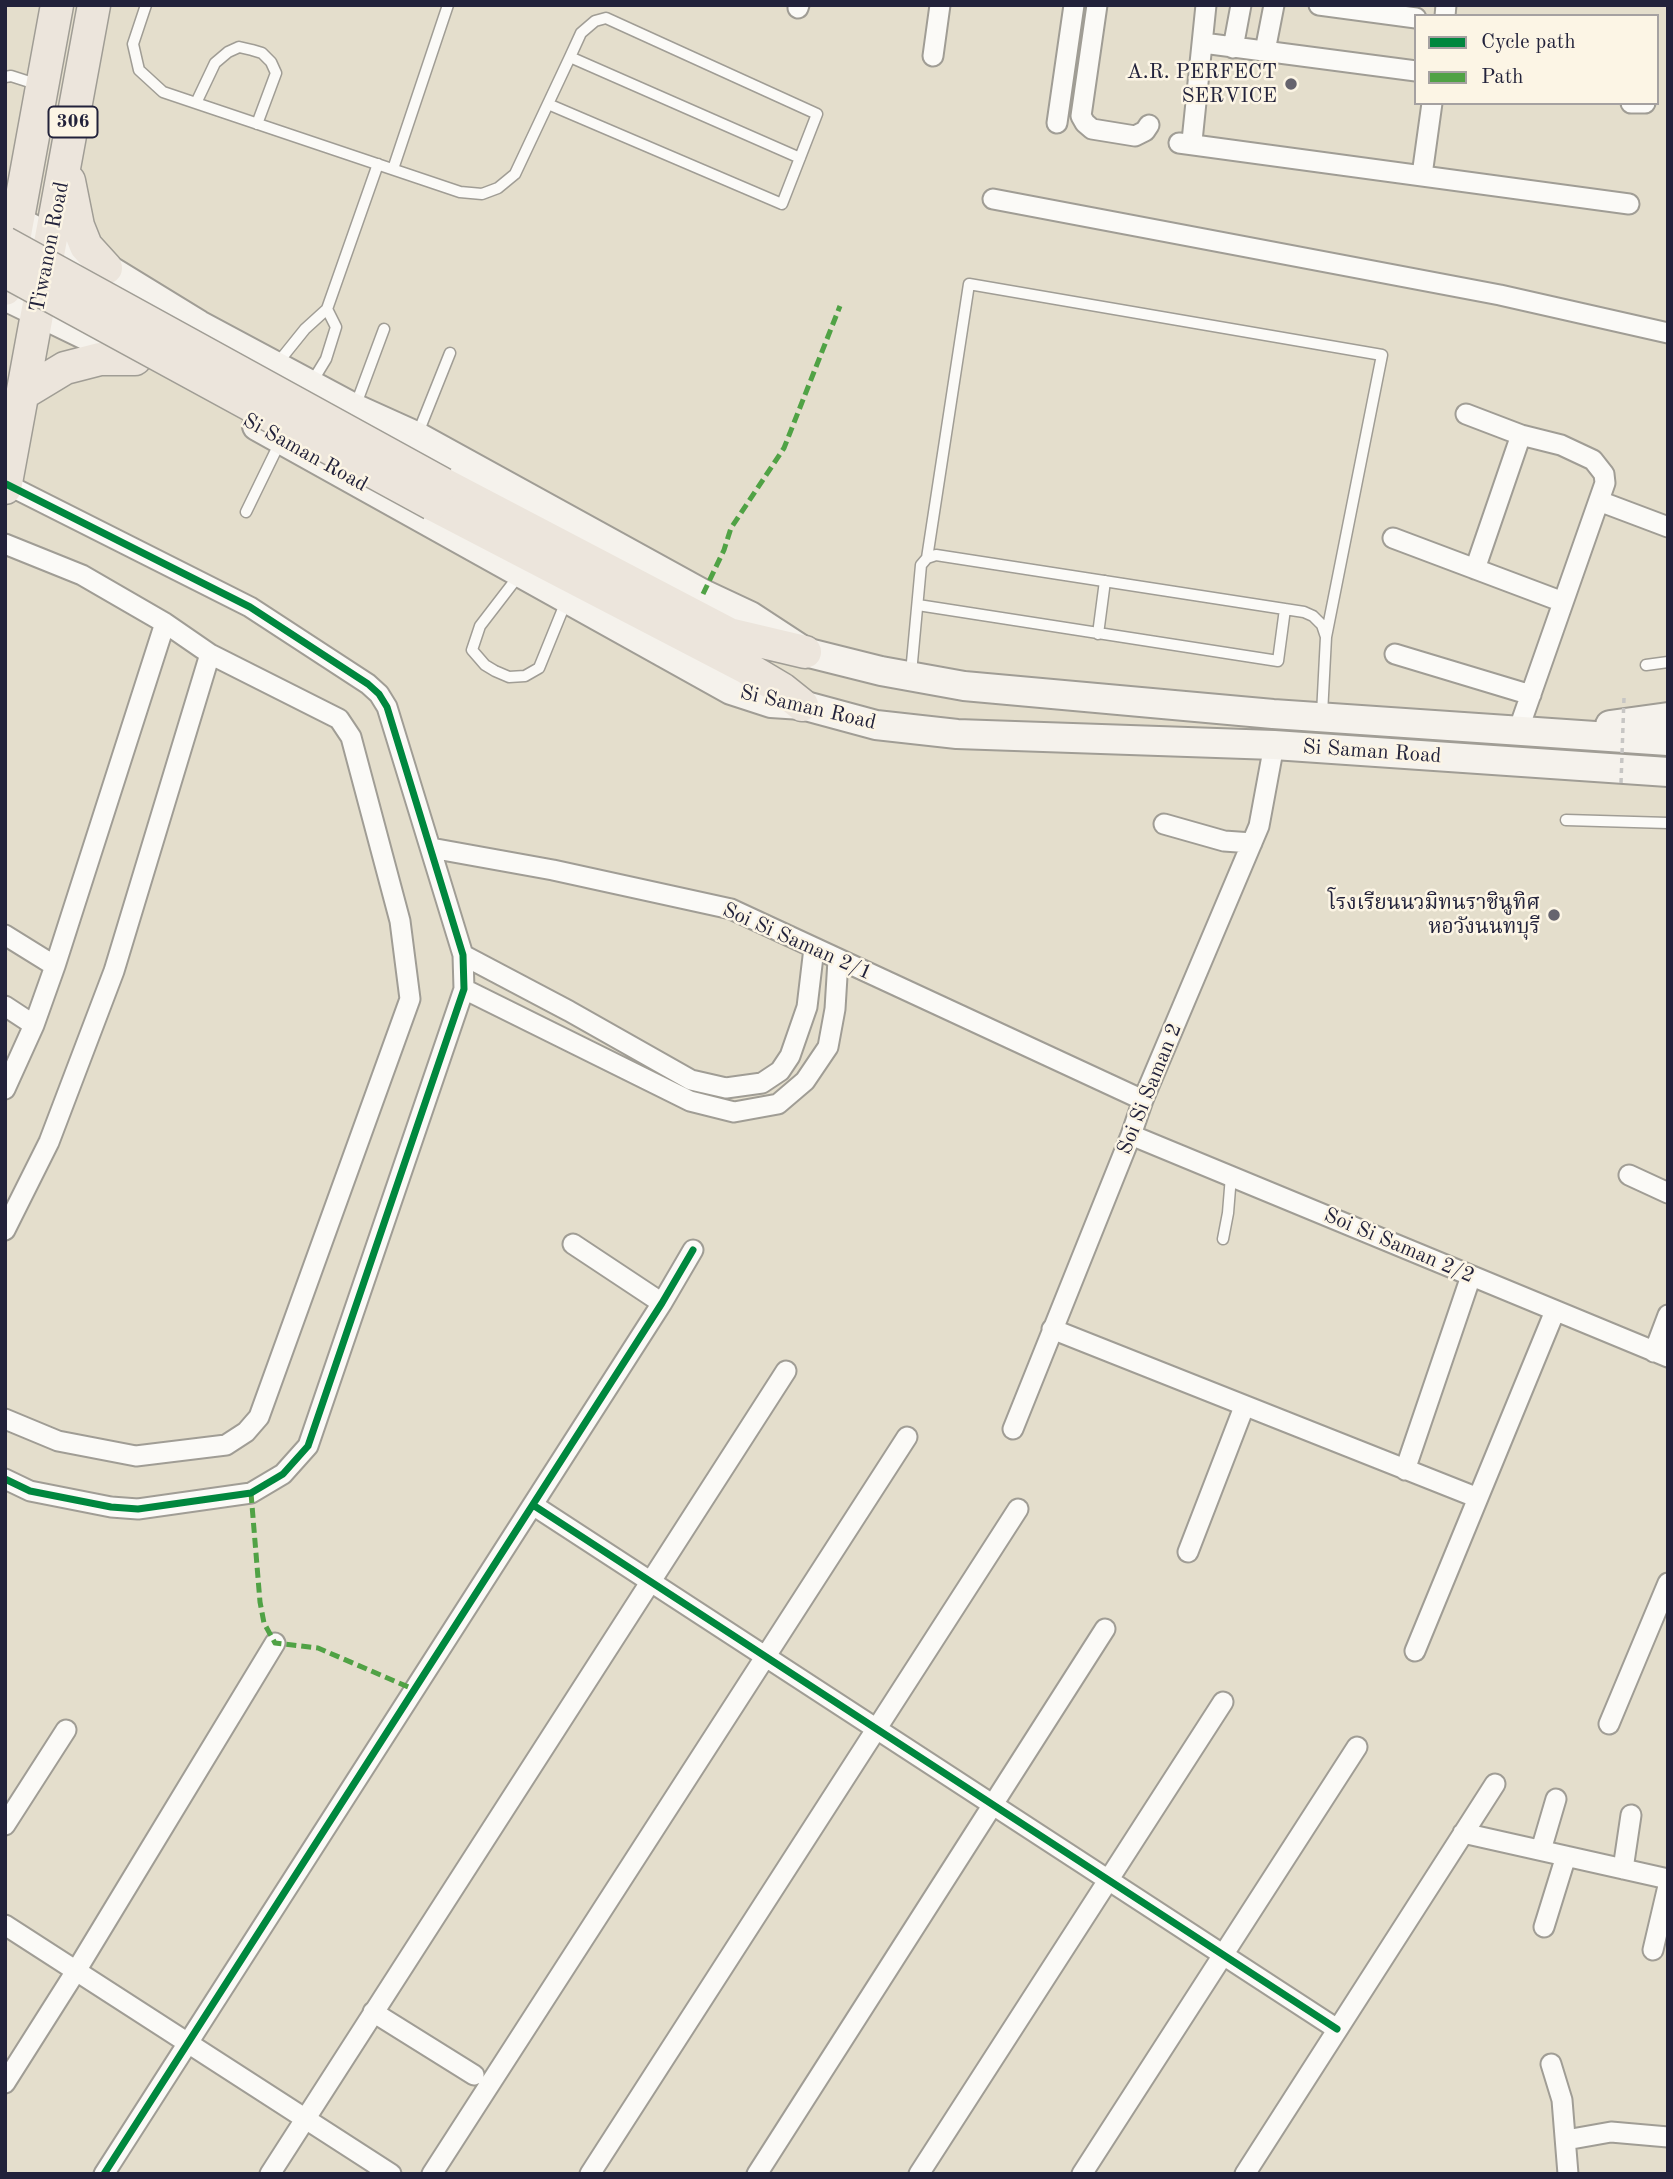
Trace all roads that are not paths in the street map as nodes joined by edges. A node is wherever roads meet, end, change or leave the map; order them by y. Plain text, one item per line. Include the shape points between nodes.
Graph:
1 (57, 5) edge
2 (94, 5) edge
3 (146, 5) edge
4 (448, 5) edge
5 (940, 5) edge
6 (1074, 5) edge
7 (1097, 5) edge
8 (1206, 5) edge
9 (1241, 5) edge
10 (1274, 5) edge
11 (1319, 5) edge
12 (1414, 18) edge
13 (1203, 43) junction
14 (1233, 48) junction
15 (1265, 51) junction
16 (933, 56) dead end
17 (570, 58) junction
18 (1414, 71) edge
19 (5, 77) edge
20 (43, 86) junction
21 (196, 103) junction
22 (548, 104) junction
23 (1432, 105) edge
24 (1057, 123) dead end
25 (257, 124) junction
26 (1149, 125) dead end
27 (32, 145) junction
28 (800, 158) junction
29 (378, 164) junction
30 (66, 165) junction
31 (393, 169) junction
32 (5, 175) edge
33 (1422, 175) junction
34 (993, 199) dead end
35 (1629, 204) dead end
36 (10, 227) edge
37 (51, 239) junction
38 (106, 268) junction
39 (5, 271) edge
40 (5, 289) edge
41 (5, 296) edge
42 (327, 309) junction
43 (36, 312) junction
44 (199, 325) junction
45 (384, 329) dead end
46 (1668, 333) edge
47 (450, 353) dead end
48 (135, 359) junction
49 (276, 366) junction
50 (173, 379) junction
51 (311, 384) junction
52 (22, 394) junction
53 (354, 408) junction
54 (1466, 414) dead end
55 (1521, 435) junction
56 (416, 436) junction
57 (281, 440) junction
58 (6, 486) edge
59 (438, 494) junction
60 (1599, 501) junction
61 (247, 512) dead end
62 (1668, 527) edge
63 (1394, 538) dead end
64 (5, 544) edge
65 (927, 558) junction
66 (1475, 569) junction
67 (521, 573) junction
68 (1105, 581) junction
69 (567, 599) junction
70 (1563, 603) junction
71 (918, 605) junction
72 (1285, 609) junction
73 (164, 623) junction
74 (1098, 634) junction
75 (1326, 636) junction
76 (805, 652) junction
77 (210, 654) junction
78 (1395, 654) dead end
79 (1668, 662) edge
80 (1646, 665) dead end
81 (911, 677) junction
82 (1531, 695) junction
83 (802, 705) junction
84 (1668, 717) edge
85 (1321, 718) junction
86 (1518, 731) junction
87 (1551, 733) junction
88 (1668, 741) edge
89 (1274, 745) junction
90 (1668, 772) edge
91 (1566, 820) dead end
92 (1668, 823) edge
93 (1164, 824) dead end
94 (1252, 843) junction
95 (431, 848) junction
96 (5, 935) edge
97 (814, 948) junction
98 (463, 955) junction
99 (838, 960) junction
100 (55, 965) junction
101 (464, 989) junction
102 (5, 1006) edge
103 (34, 1026) junction
104 (666, 1077) junction
105 (5, 1089) edge
106 (1143, 1100) junction
107 (1131, 1135) junction
108 (1629, 1175) dead end
109 (1231, 1176) junction
110 (1668, 1193) edge
111 (5, 1230) edge
112 (1223, 1239) dead end
113 (573, 1244) dead end
114 (693, 1250) dead end
115 (1471, 1276) junction
116 (662, 1303) junction
117 (1555, 1311) junction
118 (1668, 1315) edge
119 (1052, 1329) junction
120 (1661, 1354) edge
121 (786, 1371) dead end
122 (1244, 1407) junction
123 (5, 1419) edge
124 (1013, 1429) dead end
125 (907, 1437) dead end
126 (1405, 1470) junction
127 (5, 1479) edge
128 (1478, 1498) junction
129 (533, 1505) junction
130 (1018, 1509) dead end
131 (1188, 1552) dead end
132 (652, 1582) junction
133 (1668, 1584) edge
134 (1105, 1629) dead end
135 (275, 1643) dead end
136 (1415, 1651) dead end
137 (766, 1657) junction
138 (1223, 1702) dead end
139 (1609, 1724) dead end
140 (876, 1729) junction
141 (66, 1730) dead end
142 (1357, 1747) dead end
143 (1494, 1784) dead end
144 (1556, 1800) dead end
145 (993, 1805) junction
146 (1631, 1815) dead end
147 (5, 1825) edge
148 (1463, 1833) junction
149 (1541, 1850) junction
150 (1566, 1856) junction
151 (1623, 1869) junction
152 (1668, 1879) edge
153 (1108, 1880) junction
154 (1668, 1886) edge
155 (5, 1925) edge
156 (1544, 1927) dead end
157 (1653, 1950) dead end
158 (1223, 1955) junction
159 (76, 1971) junction
160 (373, 2012) junction
161 (1337, 2029) junction
162 (188, 2043) junction
163 (1551, 2064) dead end
164 (474, 2075) dead end
165 (5, 2083) edge
166 (305, 2119) junction
167 (1668, 2137) edge
168 (1566, 2140) junction
169 (104, 2174) edge
170 (270, 2174) edge
171 (391, 2174) edge
172 (432, 2174) edge
173 (590, 2174) edge
174 (757, 2174) edge
175 (919, 2174) edge
176 (1082, 2174) edge
177 (1245, 2174) edge
178 (1568, 2174) edge

1 - 20 main road, Tiwanon Road / 306
2 - 30 main road, Tiwanon Road / 306
3 - 21 lane via 133,44 139,70 163,92
4 - 31 lane
5 - 16 street
6 - 24 street
7 - 26 street via 1081,116 1093,129 1135,136
8 - 13 street
9 - 14 street
10 - 15 street
11 - 12 street
13 - 14 street
13 - 33 street via 1185,142
14 - 15 street
15 - 18 street
17 - 22 lane
17 - 28 lane
17 - 28 lane via 581,33 606,18 817,114
19 - 20 lane
20 - 27 main road, Tiwanon Road / 306
21 - 25 lane
21 - 25 lane via 215,63 228,52 239,47 262,53 276,74
22 - 28 lane via 782,204
22 - 31 lane via 514,174 498,188 482,194 460,192
23 - 33 street
25 - 29 lane
27 - 32 main road
27 - 36 main road, Tiwanon Road / 306
29 - 31 lane
29 - 42 lane
30 - 37 main road, Tiwanon Road / 306
30 - 38 main road via 78,226 86,246
33 - 35 street
34 - 46 street via 1500,295
36 - 37 main road, Si Saman Road
36 - 40 main road, Tiwanon Road / 306
36 - 59 main road, bridge
37 - 38 main road, Si Saman Road
37 - 43 main road, Tiwanon Road / 306
38 - 44 main road, Si Saman Road
39 - 59 main road, bridge
41 - 43 main road, Si Saman Road
42 - 49 lane
42 - 51 lane via 336,327 326,359
43 - 48 main road, Si Saman Road
43 - 52 main road, Tiwanon Road / 306
44 - 49 main road, Si Saman Road
44 - 50 main road via 170,336 164,345 165,365
45 - 53 lane
47 - 56 lane
48 - 50 main road, Si Saman Road
48 - 52 main road via 100,359 65,368
49 - 51 main road, Si Saman Road
50 - 57 main road, Si Saman Road
51 - 53 main road, Si Saman Road
52 - 58 main road, Tiwanon Road / 306
53 - 56 main road, Si Saman Road
54 - 55 street
55 - 60 street via 1561,445 1593,460 1604,474
55 - 66 street
56 - 76 main road, Si Saman Road via 750,616
57 - 61 lane
57 - 67 main road, Si Saman Road
58 - 95 street via 250,607 368,684 387,707
59 - 76 main road via 729,634
59 - 83 main road via 746,667
60 - 62 street
60 - 70 street
63 - 66 street
64 - 73 street via 82,575
65 - 68 lane via 936,555
65 - 71 lane via 921,565
65 - 75 lane via 969,284 1382,355
66 - 70 street
67 - 69 main road, Si Saman Road
67 - 69 lane via 480,625 472,650 495,671 509,677 525,676 538,668
68 - 72 lane
68 - 74 lane
69 - 83 main road, Si Saman Road via 731,690 771,703
70 - 82 street
71 - 74 lane
71 - 81 lane
72 - 74 lane via 1278,661
72 - 75 lane via 1313,616
73 - 77 street
73 - 100 street
75 - 85 lane
76 - 81 main road, Si Saman Road
77 - 111 street via 114,971 48,1142
77 - 123 street via 339,719 351,737 400,921 410,999 259,1417 246,1432 226,1445 136,1456 58,1441
78 - 82 street
79 - 80 lane
81 - 85 main road, Si Saman Road via 964,686
82 - 86 street
83 - 89 main road, Si Saman Road via 876,724 957,734
84 - 87 main road
85 - 86 main road, Si Saman Road
86 - 87 main road, Si Saman Road
87 - 88 main road, Si Saman Road
89 - 90 main road, Si Saman Road
89 - 94 street, Soi Si Saman 2
91 - 92 lane
93 - 94 street via 1224,841
94 - 106 street, Soi Si Saman 2
95 - 97 street, Soi Si Saman 2/1 via 732,909
95 - 98 street
96 - 100 street
97 - 99 street, Soi Si Saman 2/1
97 - 104 street via 807,1007 780,1071 762,1083 726,1088
98 - 101 street
98 - 104 street via 569,1011
99 - 104 street via 828,1047 805,1080 778,1104 734,1112 690,1101
99 - 106 street, Soi Si Saman 2/1
100 - 103 street
101 - 104 street
101 - 127 street via 308,1446 283,1474 251,1493 138,1509 30,1492
102 - 103 street
103 - 105 street
106 - 107 street, Soi Si Saman 2
107 - 109 street, Soi Si Saman 2/2
107 - 119 street, Soi Si Saman 2
108 - 110 street
109 - 112 lane
109 - 115 street, Soi Si Saman 2/2
113 - 116 street
114 - 116 street
115 - 117 street, Soi Si Saman 2/2
115 - 126 street
116 - 129 street
117 - 120 street, Soi Si Saman 2/2
117 - 128 street
118 - 120 street
119 - 122 street
119 - 124 street, Soi Si Saman 2
121 - 132 street
122 - 126 street
122 - 131 street
125 - 137 street
126 - 128 street
128 - 136 street
129 - 132 street
129 - 162 street
130 - 140 street
132 - 137 street
132 - 160 street
133 - 139 street
134 - 145 street
135 - 159 street
137 - 140 street
137 - 172 street
138 - 153 street
140 - 145 street
140 - 173 street
141 - 147 street
142 - 158 street
143 - 148 street
144 - 149 street
145 - 153 street
145 - 174 street
146 - 151 street
148 - 149 street
148 - 161 street
149 - 150 street
150 - 151 street
150 - 156 street
151 - 152 street
153 - 158 street
153 - 175 street
154 - 157 street
155 - 159 street
158 - 161 street
158 - 176 street
159 - 162 street
159 - 165 street
160 - 164 street
160 - 166 street
161 - 177 street
162 - 166 street
162 - 169 street
163 - 168 street via 1562,2100
166 - 170 street
166 - 171 street
167 - 168 street via 1612,2132
168 - 178 street

